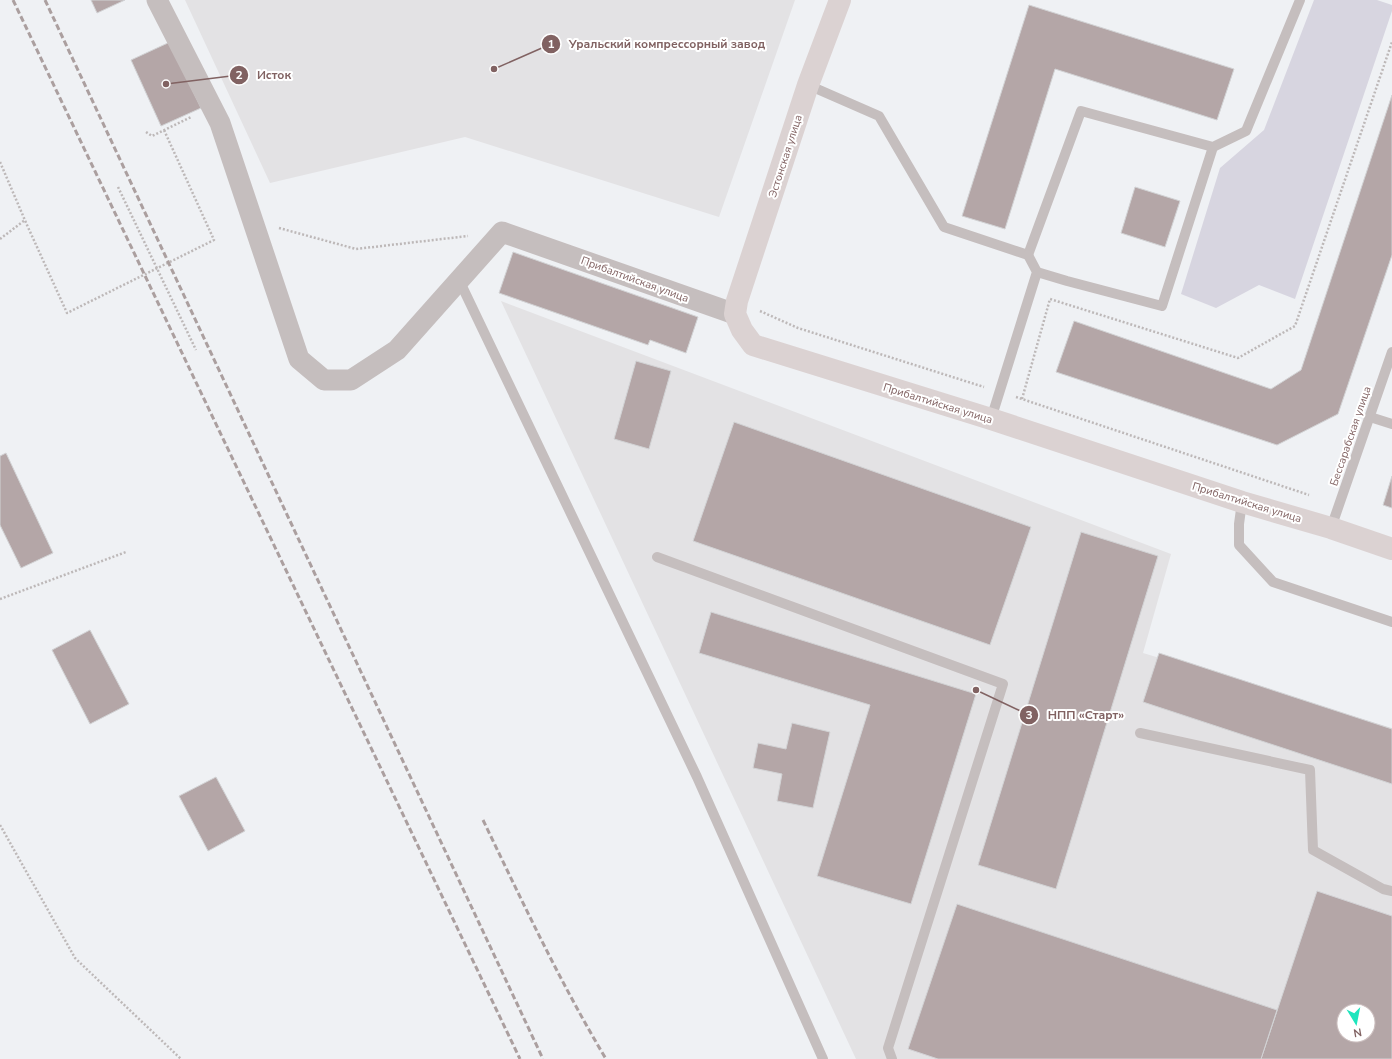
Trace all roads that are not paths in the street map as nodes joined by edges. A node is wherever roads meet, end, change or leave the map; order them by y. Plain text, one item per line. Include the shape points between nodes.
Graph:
1 (157, 0) edge
2 (840, 0) edge
3 (1300, 0) edge
4 (808, 85) junction
5 (1213, 147) junction
6 (1028, 255) junction
7 (1037, 272) junction
8 (459, 280) junction
9 (736, 308) junction
10 (1392, 352) edge
11 (1370, 416) junction
12 (991, 419) junction
13 (1392, 424) edge
14 (1242, 502) junction
15 (1332, 528) junction
16 (1392, 549) edge
17 (657, 557) dead end
18 (1392, 622) edge
19 (1140, 732) dead end
20 (1392, 891) edge
21 (823, 1059) edge
22 (892, 1059) edge

1 - 8 street via 220,123 299,359 324,380 351,380 397,350
2 - 4 street, Эстонская улица
3 - 5 lane via 1246,131
4 - 6 lane via 879,116 944,227
4 - 9 street, Эстонская улица
5 - 6 lane via 1081,111
5 - 7 lane via 1162,306
6 - 7 lane
7 - 12 lane
8 - 9 street, Прибалтийская улица via 502,232
8 - 21 lane via 697,777
9 - 12 street, Прибалтийская улица via 742,330 753,345
10 - 11 lane, Бессарабская улица
11 - 13 lane
11 - 15 lane, Бессарабская улица
12 - 14 street, Прибалтийская улица
14 - 15 street, Прибалтийская улица
14 - 18 lane via 1239,545 1273,582
15 - 16 street, Прибалтийская улица
17 - 22 lane via 1004,684 888,1048
19 - 20 lane via 1310,770 1313,850 1382,889

